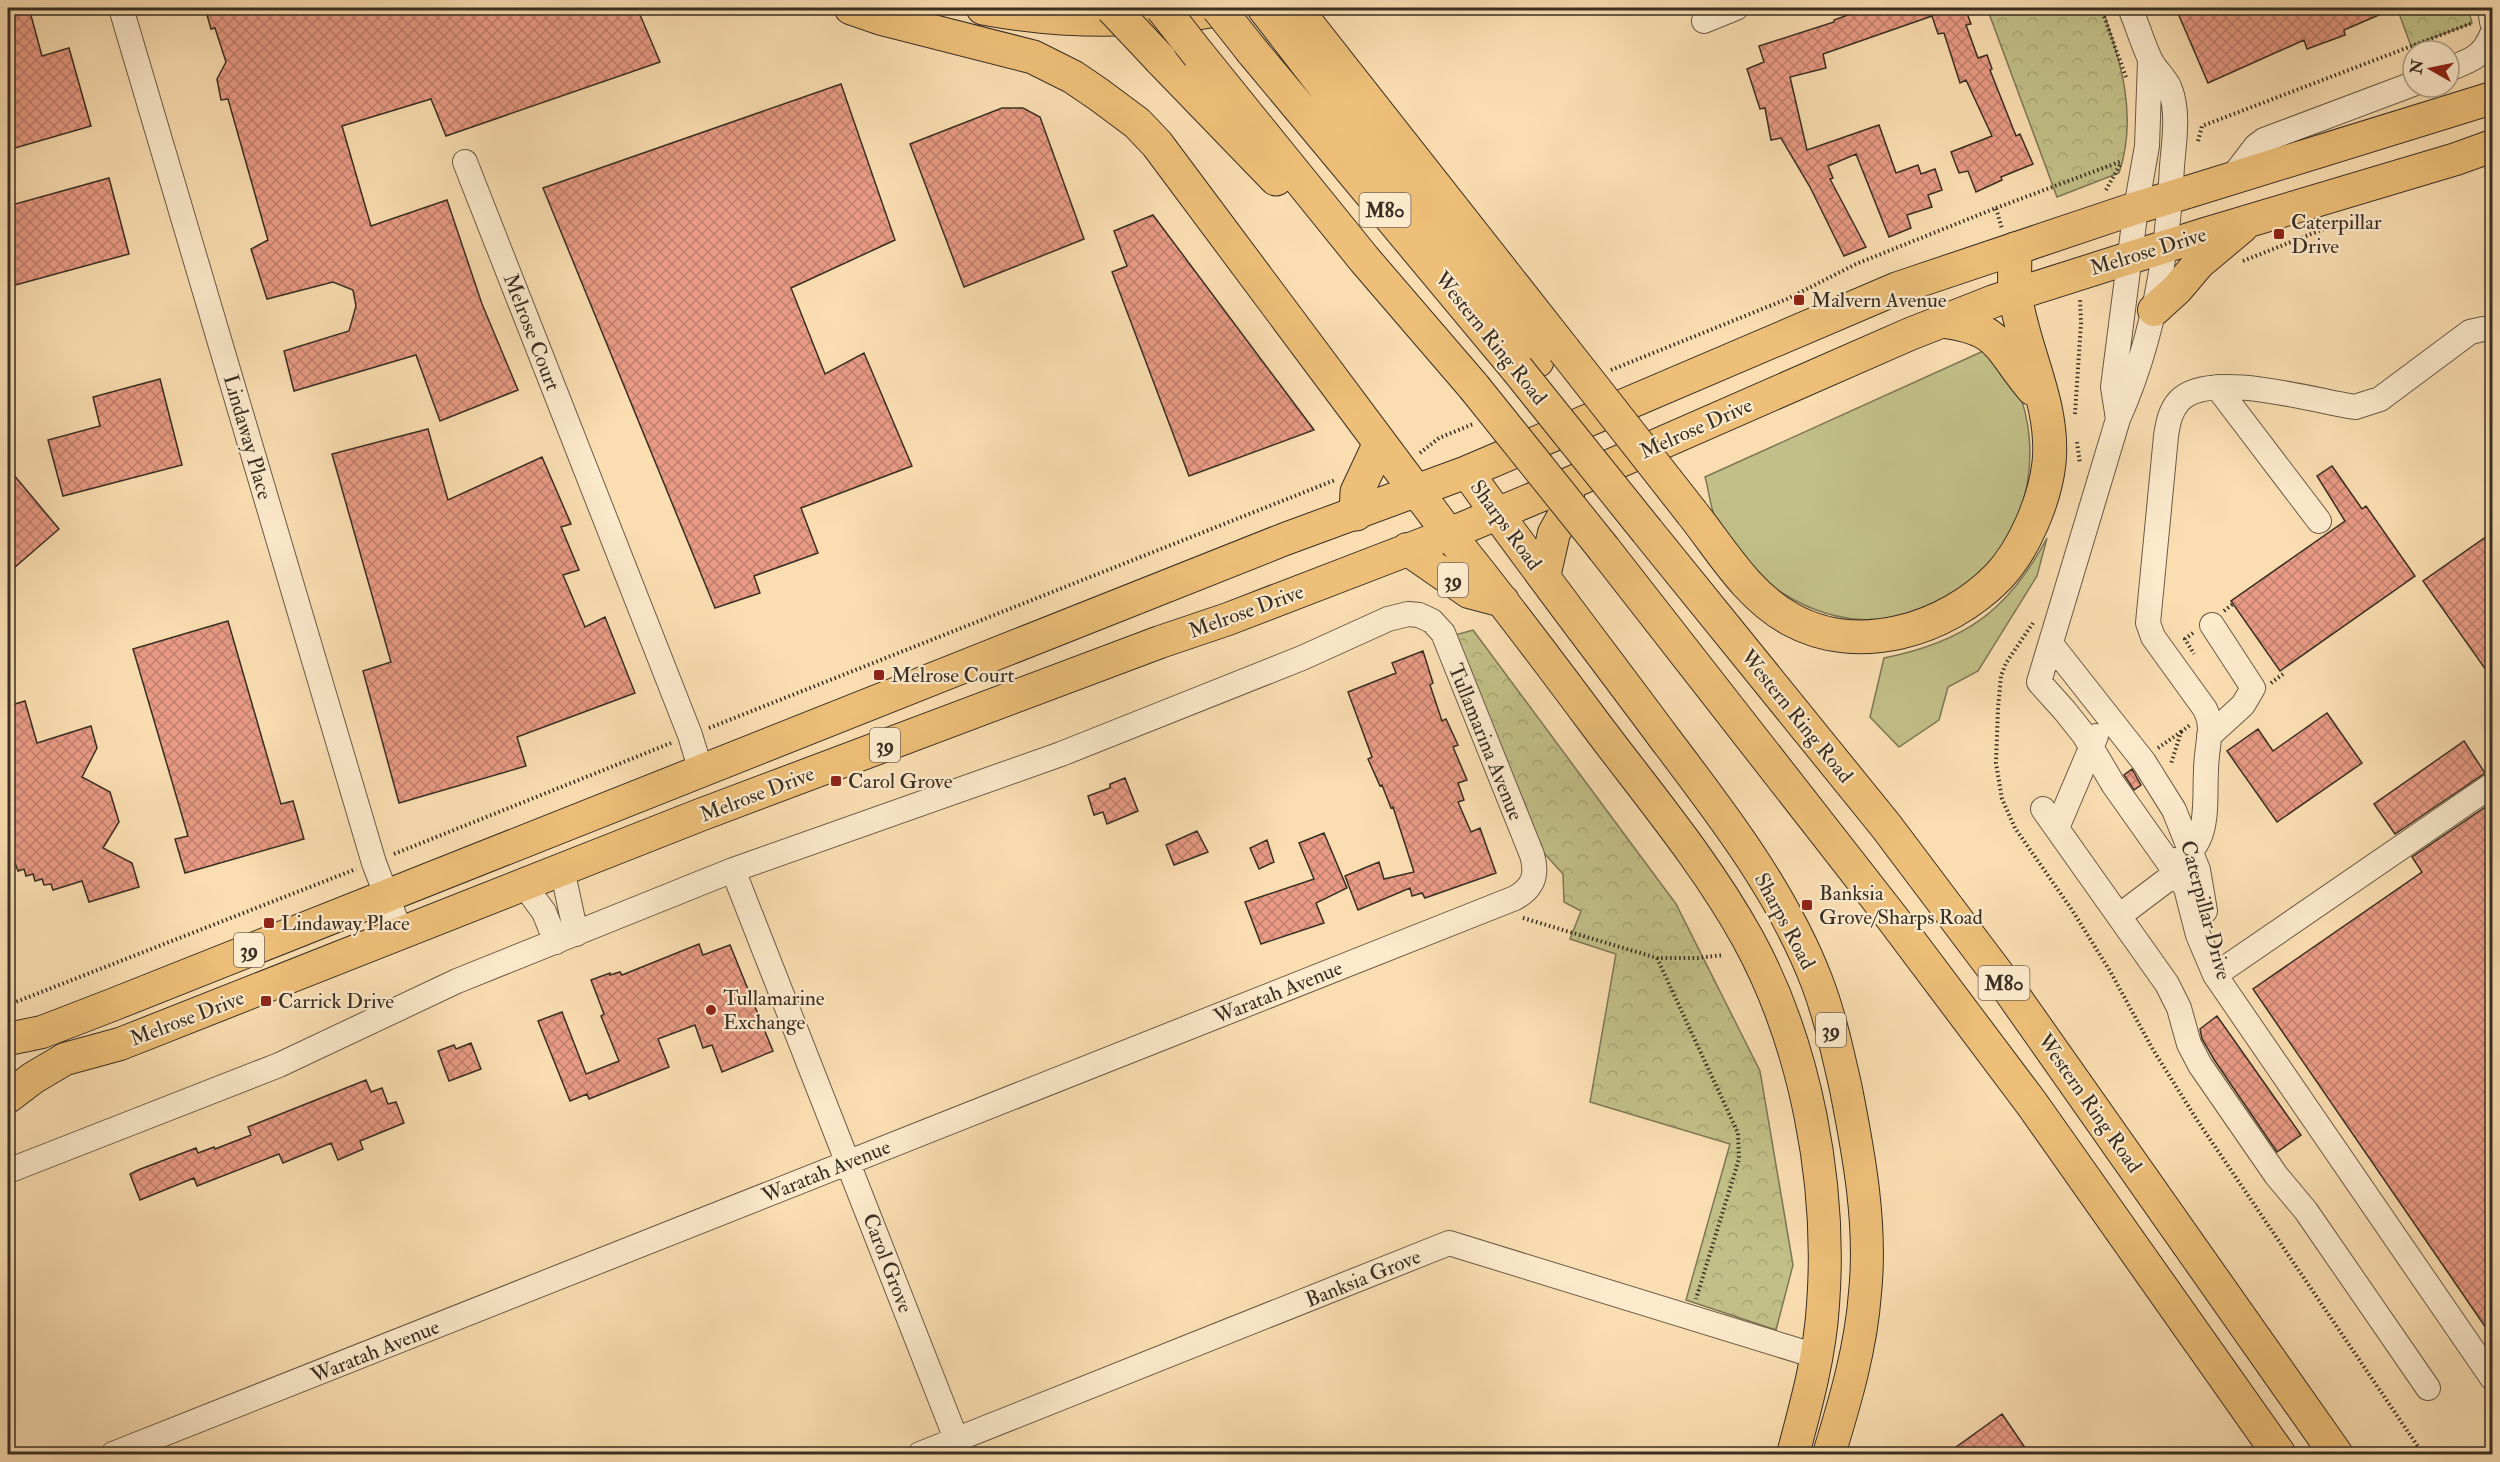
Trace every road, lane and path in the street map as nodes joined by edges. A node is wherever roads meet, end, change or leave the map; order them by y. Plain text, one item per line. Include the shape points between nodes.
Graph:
1 (121, 8) edge
2 (851, 8) edge
3 (983, 8) edge
4 (1112, 8) edge
5 (1162, 8) edge
6 (1218, 8) edge
7 (1228, 8) edge
8 (1264, 8) edge
9 (1295, 8) edge
10 (1736, 8) edge
11 (2101, 8) edge
12 (2130, 8) edge
13 (1704, 21) dead end
14 (2487, 21) edge
15 (1302, 37) junction
16 (2150, 61) junction
17 (2461, 64) edge
18 (2128, 82) dead end
19 (2401, 88) edge
20 (2493, 98) edge
21 (2493, 146) edge
22 (2196, 148) dead end
23 (2126, 152) dead end
24 (2121, 161) junction
25 (465, 162) dead end
26 (2230, 180) junction
27 (2104, 197) dead end
28 (2171, 197) junction
29 (1996, 208) dead end
30 (2136, 208) junction
31 (2249, 220) junction
32 (2165, 246) junction
33 (2014, 249) junction
34 (2130, 257) junction
35 (1364, 259) junction
36 (2015, 294) junction
37 (2154, 310) junction
38 (1941, 321) junction
39 (2493, 330) edge
40 (1539, 360) junction
41 (2217, 387) junction
42 (2044, 402) junction
43 (2118, 419) junction
44 (1380, 443) junction
45 (1467, 472) junction
46 (1568, 484) junction
47 (1416, 491) junction
48 (1496, 512) junction
49 (1356, 514) junction
50 (2319, 521) dead end
51 (1668, 523) junction
52 (1449, 534) junction
53 (1407, 549) junction
54 (1544, 577) junction
55 (1503, 601) junction
56 (2212, 625) dead end
57 (2051, 644) junction
58 (2095, 701) junction
59 (874, 703) junction
60 (2210, 736) junction
61 (2088, 742) junction
62 (890, 744) junction
63 (2143, 761) junction
64 (2206, 770) junction
65 (701, 771) junction
66 (2493, 784) edge
67 (2158, 785) junction
68 (2178, 816) junction
69 (2192, 852) junction
70 (2169, 862) junction
71 (562, 869) junction
72 (733, 870) junction
73 (1534, 880) joint
74 (524, 885) junction
75 (387, 894) junction
76 (2119, 916) junction
77 (1520, 917) dead end
78 (401, 933) junction
79 (566, 938) junction
80 (1723, 956) dead end
81 (1657, 958) junction
82 (2218, 972) junction
83 (1826, 1010) junction
84 (1785, 1020) junction
85 (8, 1039) edge
86 (8, 1097) edge
87 (849, 1162) junction
88 (8, 1171) edge
89 (1696, 1299) dead end
90 (1816, 1356) junction
91 (2493, 1377) edge
92 (2428, 1388) dead end
93 (960, 1447) edge
94 (113, 1455) edge
95 (920, 1455) edge
96 (1793, 1455) edge
97 (1829, 1455) edge
98 (2279, 1455) edge
99 (2336, 1455) edge

1 - 75 street, Lindaway Place
2 - 44 highway via 1033,57 1072,77 1137,123 1157,144
3 - 7 highway via 1064,18 1133,20
4 - 35 highway, bridge via 1257,161
5 - 35 highway, Western Ring Road / M80, bridge
6 - 40 highway, Western Ring Road / M80, bridge via 1252,51
8 - 15 highway
9 - 15 highway
10 - 13 street
11 - 18 path
12 - 16 street
14 - 17 street via 2487,48
14 - 22 path via 2202,126
15 - 40 highway
16 - 28 street via 2170,89 2173,108
16 - 30 street via 2147,146
19 - 26 street via 2272,136 2256,146
20 - 26 main road, Melrose Drive
21 - 31 main road, Melrose Drive
23 - 24 path
24 - 27 path
24 - 29 path
25 - 65 street, Melrose Court
26 - 28 main road, Melrose Drive
28 - 30 main road, Melrose Drive
28 - 32 street
30 - 33 main road, Melrose Drive
30 - 34 street
31 - 32 main road, Melrose Drive
31 - 37 main road via 2199,263
32 - 34 main road, Melrose Drive
32 - 37 street
33 - 36 highway
33 - 45 main road, Melrose Drive via 1854,305
34 - 36 main road, Melrose Drive
34 - 43 street via 2113,387
35 - 98 highway, Western Ring Road / M80, bridge via 1474,387 1604,549 1893,919 2025,1095
36 - 38 main road, Melrose Drive
36 - 42 highway
37 - 43 street via 2136,380
38 - 42 highway via 1969,326 1991,336
38 - 46 main road, Melrose Drive
39 - 41 street via 2470,332 2380,399 2365,405 2355,407 2257,389
40 - 51 highway, Western Ring Road / M80, bridge
40 - 51 highway, bridge
41 - 50 street
41 - 60 street via 2188,394 2169,419 2148,614 2153,637 2205,710
42 - 51 highway via 2049,463 2031,525 2017,552 1999,576 1973,599 1922,626 1890,635 1839,636 1791,620
43 - 57 street
44 - 47 highway
44 - 49 highway via 1357,492
45 - 47 main road, Melrose Drive / 39
45 - 48 main road, Sharps Road / 39
46 - 48 main road, Melrose Drive
46 - 54 main road via 1568,508 1554,533
47 - 49 main road, Melrose Drive / 39
47 - 52 main road, Sharps Road
48 - 52 main road, Melrose Drive
48 - 54 main road, Sharps Road / 39
49 - 59 main road, Melrose Drive / 39
51 - 99 highway, Western Ring Road / M80 via 2017,1001
52 - 53 main road, Melrose Drive
52 - 55 main road, Sharps Road
53 - 55 main road, 39 via 1469,592
53 - 62 main road, Melrose Drive / 39
54 - 83 main road, Sharps Road / 39 via 1750,856 1787,919 1818,982
55 - 84 main road, Sharps Road / 39 via 1712,882 1748,940
56 - 60 street via 2253,688 2243,705
57 - 58 street, Caterpillar Drive
57 - 61 street via 2039,682
58 - 61 street via 2097,733
58 - 63 street, Caterpillar Drive
59 - 62 main road
59 - 65 main road, Melrose Drive / 39
60 - 64 street
61 - 70 street
61 - 76 street via 2077,779 2050,819
62 - 71 main road, Melrose Drive / 39
63 - 67 street, Caterpillar Drive
63 - 67 path via 2181,732 2167,777
64 - 68 street via 2193,803
64 - 69 street via 2204,821
65 - 75 main road, Melrose Drive / 39
66 - 82 street
67 - 68 street, Caterpillar Drive
68 - 69 street, Caterpillar Drive
68 - 70 street via 2167,830
69 - 70 street
69 - 82 street, Caterpillar Drive
70 - 76 street
70 - 82 street via 2186,888 2198,935
71 - 74 main road, Melrose Drive / 39
71 - 79 street
72 - 73 street, Tullamarina Avenue via 1061,754 1408,614 1432,621 1443,633 1532,855
72 - 79 street
72 - 87 street, Carol Grove
73 - 87 street, Waratah Avenue via 1515,898
74 - 78 main road, Melrose Drive / 39
74 - 79 street
75 - 78 street, Lindaway Place
75 - 85 main road, Melrose Drive / 39 via 92,1013 42,1032
76 - 92 street via 2172,994 2200,1065
77 - 81 path
78 - 86 main road, Melrose Drive / 39 via 120,1044 65,1059
79 - 88 street via 457,981 279,1065
80 - 81 path
81 - 89 path via 1738,1133 1740,1148
82 - 91 street, Caterpillar Drive via 2230,997
83 - 84 main road
83 - 97 main road, Sharps Road / 39 via 1853,1123 1865,1210 1866,1292 1854,1362
84 - 90 main road, Sharps Road / 39 via 1814,1134 1822,1210 1823,1306
87 - 93 street, Carol Grove
87 - 94 street, Waratah Avenue
90 - 93 street, Banksia Grove via 1449,1243
90 - 96 main road, Sharps Road / 39
93 - 95 street, Banksia Grove

